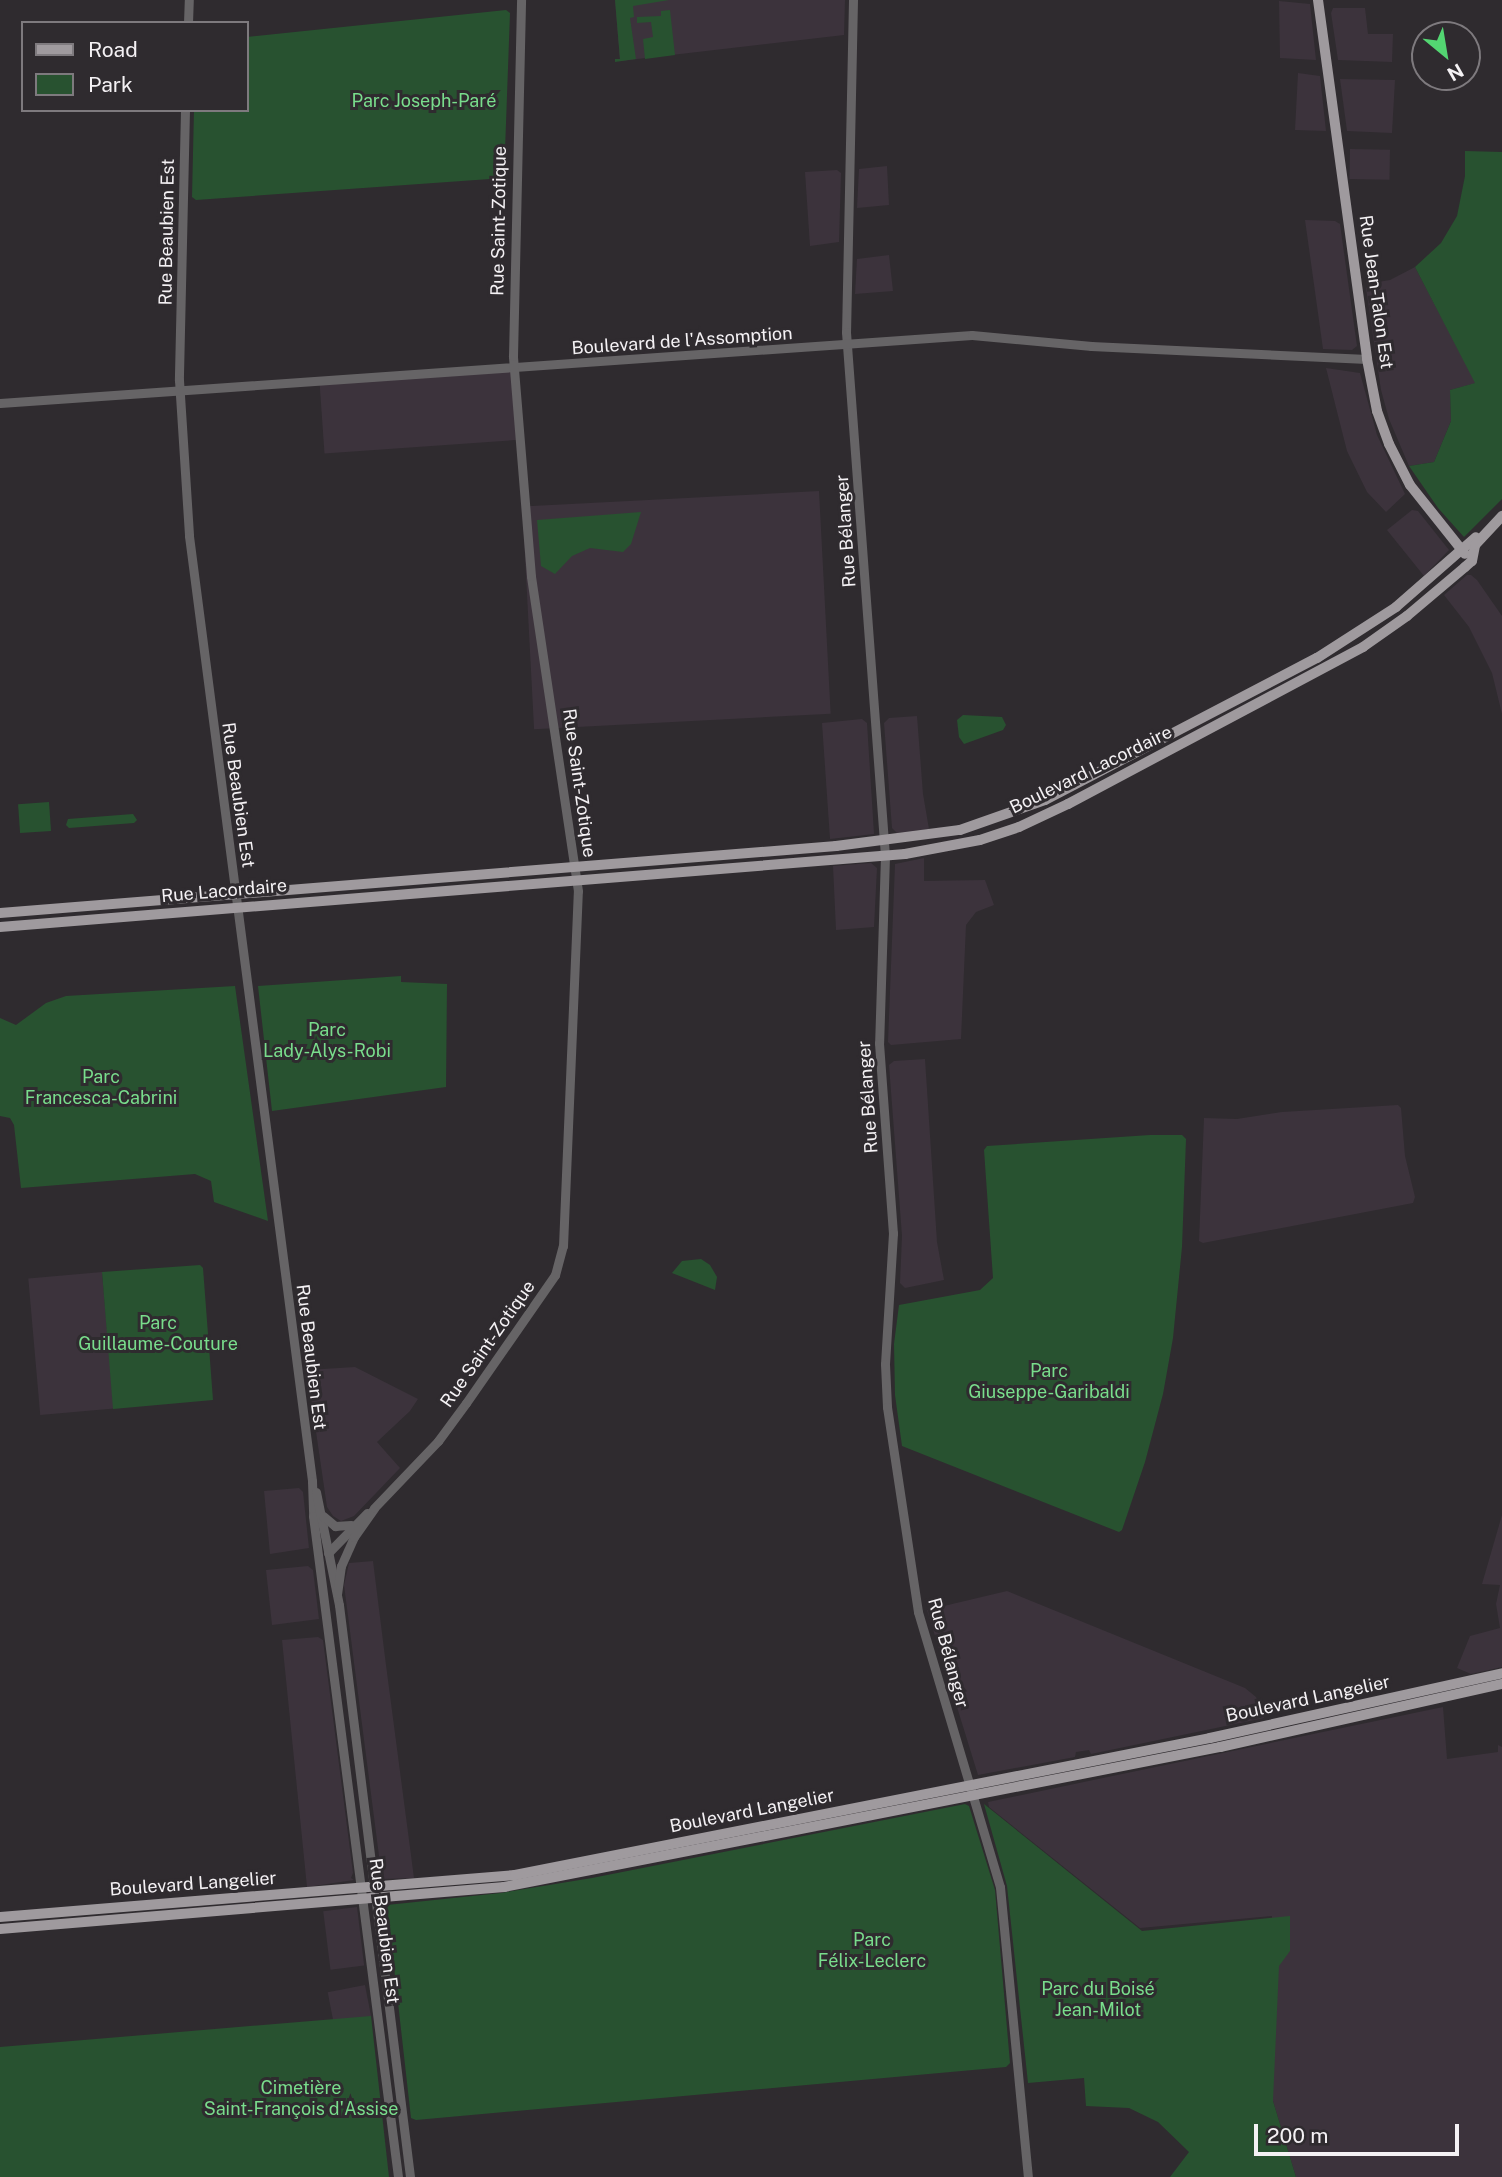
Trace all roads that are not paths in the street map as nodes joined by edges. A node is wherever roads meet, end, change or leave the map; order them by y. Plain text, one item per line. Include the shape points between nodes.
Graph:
1 (189, 0) edge
2 (521, 0) edge
3 (853, 0) edge
4 (1318, 0) edge
5 (188, 21) edge
6 (185, 112) edge
7 (848, 344) junction
8 (1367, 359) junction
9 (514, 368) junction
10 (180, 390) junction
11 (0, 403) edge
12 (1502, 510) edge
13 (1502, 516) edge
14 (1462, 550) junction
15 (1472, 561) junction
16 (884, 841) junction
17 (885, 856) junction
18 (576, 867) junction
19 (451, 877) joint
20 (577, 881) junction
21 (452, 891) joint
22 (235, 895) junction
23 (237, 908) junction
24 (0, 914) edge
25 (0, 927) edge
26 (312, 1481) junction
27 (374, 1508) junction
28 (323, 1515) junction
29 (355, 1522) junction
30 (329, 1551) junction
31 (345, 1555) joint
32 (320, 1562) junction
33 (337, 1594) junction
34 (1502, 1673) edge
35 (348, 1678) junction
36 (336, 1680) junction
37 (1502, 1684) edge
38 (358, 1754) junction
39 (346, 1756) junction
40 (971, 1791) junction
41 (376, 1893) junction
42 (364, 1894) junction
43 (0, 1917) edge
44 (0, 1928) edge
45 (398, 2177) edge
46 (410, 2177) edge
47 (1028, 2177) edge

1 - 5 street
2 - 9 street, Rue Saint-Zotique
3 - 7 street, Rue Bélanger
4 - 8 main road, Rue Jean-Talon Est
6 - 10 street, Rue Beaubien Est
7 - 8 street, Boulevard de l'Assomption via 972,335 1093,346
7 - 9 street, Boulevard de l'Assomption
7 - 16 street, Rue Bélanger
8 - 14 main road, Rue Jean-Talon Est via 1377,411 1394,456 1418,497
9 - 10 street, Boulevard de l'Assomption
9 - 18 street, Rue Saint-Zotique via 529,563
10 - 11 street, Boulevard de l'Assomption
10 - 22 street, Rue Beaubien Est via 189,536
12 - 14 main road, Boulevard Lacordaire
13 - 15 main road, Boulevard Lacordaire via 1475,545
14 - 15 main road, Rue Jean-Talon Est
14 - 16 main road, Boulevard Lacordaire via 1396,607 1338,646 1045,800 960,830
15 - 17 main road, Boulevard Lacordaire via 1407,617 1344,659 1068,804 980,839
16 - 17 street, Rue Bélanger
16 - 18 main road, Boulevard Lacordaire
17 - 20 main road, Boulevard Lacordaire
17 - 40 street, Rue Bélanger via 879,1043 893,1233 885,1364 888,1417 918,1612
18 - 19 main road, Boulevard Lacordaire
18 - 20 street, Rue Saint-Zotique
19 - 22 main road, Rue Lacordaire
20 - 21 main road, Boulevard Lacordaire
20 - 27 street, Rue Saint-Zotique via 560,1263 444,1433
21 - 23 main road, Rue Lacordaire
22 - 23 street, Rue Beaubien Est
22 - 24 main road, Rue Lacordaire
23 - 25 main road, Rue Lacordaire
23 - 26 street, Rue Beaubien Est
26 - 28 street, Rue Beaubien Est
26 - 32 street, Rue Beaubien Est
27 - 29 street, Rue Saint-Zotique
27 - 31 street, Rue Saint-Zotique
28 - 29 street via 335,1526
28 - 30 street, Rue Beaubien Est
29 - 30 street, Rue Saint-Zotique
30 - 32 street, Rue Saint-Zotique
30 - 33 street, Rue Beaubien Est
31 - 33 street, Rue Beaubien Est
32 - 36 street, Rue Beaubien Est
33 - 35 street, Rue Beaubien Est
34 - 40 main road, Boulevard Langelier
35 - 36 street
35 - 38 street, Rue Beaubien Est
36 - 39 street, Rue Beaubien Est
37 - 40 main road, Boulevard Langelier via 1277,1735
38 - 39 street
38 - 41 street, Rue Beaubien Est
39 - 42 street, Rue Beaubien Est
40 - 41 main road, Boulevard Langelier via 515,1875
40 - 47 street, Rue Bélanger via 1000,1887
41 - 42 main road, Boulevard Langelier
41 - 46 street, Rue Beaubien Est
42 - 43 main road, Boulevard Langelier
42 - 44 main road, Boulevard Langelier
42 - 45 street, Rue Beaubien Est

